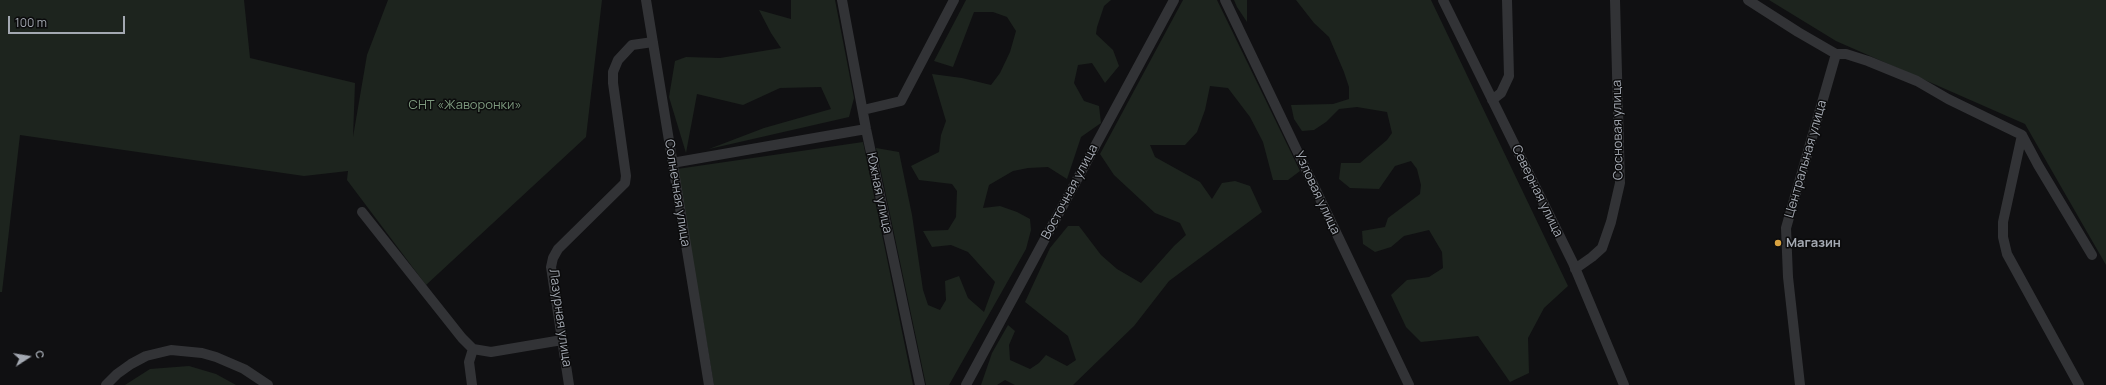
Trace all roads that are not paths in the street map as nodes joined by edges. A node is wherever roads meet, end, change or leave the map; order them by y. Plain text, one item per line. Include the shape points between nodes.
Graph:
1 (646, 0) edge
2 (842, 0) edge
3 (954, 0) edge
4 (1174, 0) edge
5 (1225, 0) edge
6 (1443, 0) edge
7 (1507, 0) edge
8 (1615, 0) edge
9 (1748, 0) edge
10 (653, 42) junction
11 (1836, 54) junction
12 (1492, 100) junction
13 (863, 110) junction
14 (866, 129) junction
15 (2022, 135) junction
16 (672, 163) junction
17 (362, 212) dead end
18 (2092, 255) dead end
19 (1575, 269) junction
20 (562, 340) junction
21 (473, 349) junction
22 (106, 385) edge
23 (268, 385) edge
24 (472, 385) edge
25 (570, 385) edge
26 (709, 385) edge
27 (920, 385) edge
28 (966, 385) edge
29 (1409, 385) edge
30 (1624, 385) edge
31 (1800, 385) edge
32 (2079, 385) edge

1 - 10 street, Солнечная улица
2 - 13 street, Южная улица
3 - 13 street via 901,101
4 - 28 street, Восточная улица
5 - 29 street, Узловая улица
6 - 12 street, Северная улица
7 - 12 street via 1509,76 1501,93
8 - 19 street, Сосновая улица via 1620,183 1602,248
9 - 11 street
10 - 16 street, Солнечная улица
10 - 20 street, Лазурная улица via 632,45 618,60 613,72 625,183 552,258 551,267
11 - 15 street via 1846,54 1868,61 1917,81
11 - 31 street, Центральная улица via 1786,228 1788,277
12 - 19 street, Северная улица
13 - 14 street, Южная улица
14 - 16 street
14 - 27 street, Южная улица
15 - 18 street
15 - 32 street via 2003,222 2003,237 2007,254
16 - 26 street, Солнечная улица
17 - 21 street
19 - 30 street, Северная улица
20 - 21 street via 491,352
20 - 25 street, Лазурная улица
21 - 24 street via 469,362
22 - 23 street via 131,364 146,356 171,350 216,357 244,369

